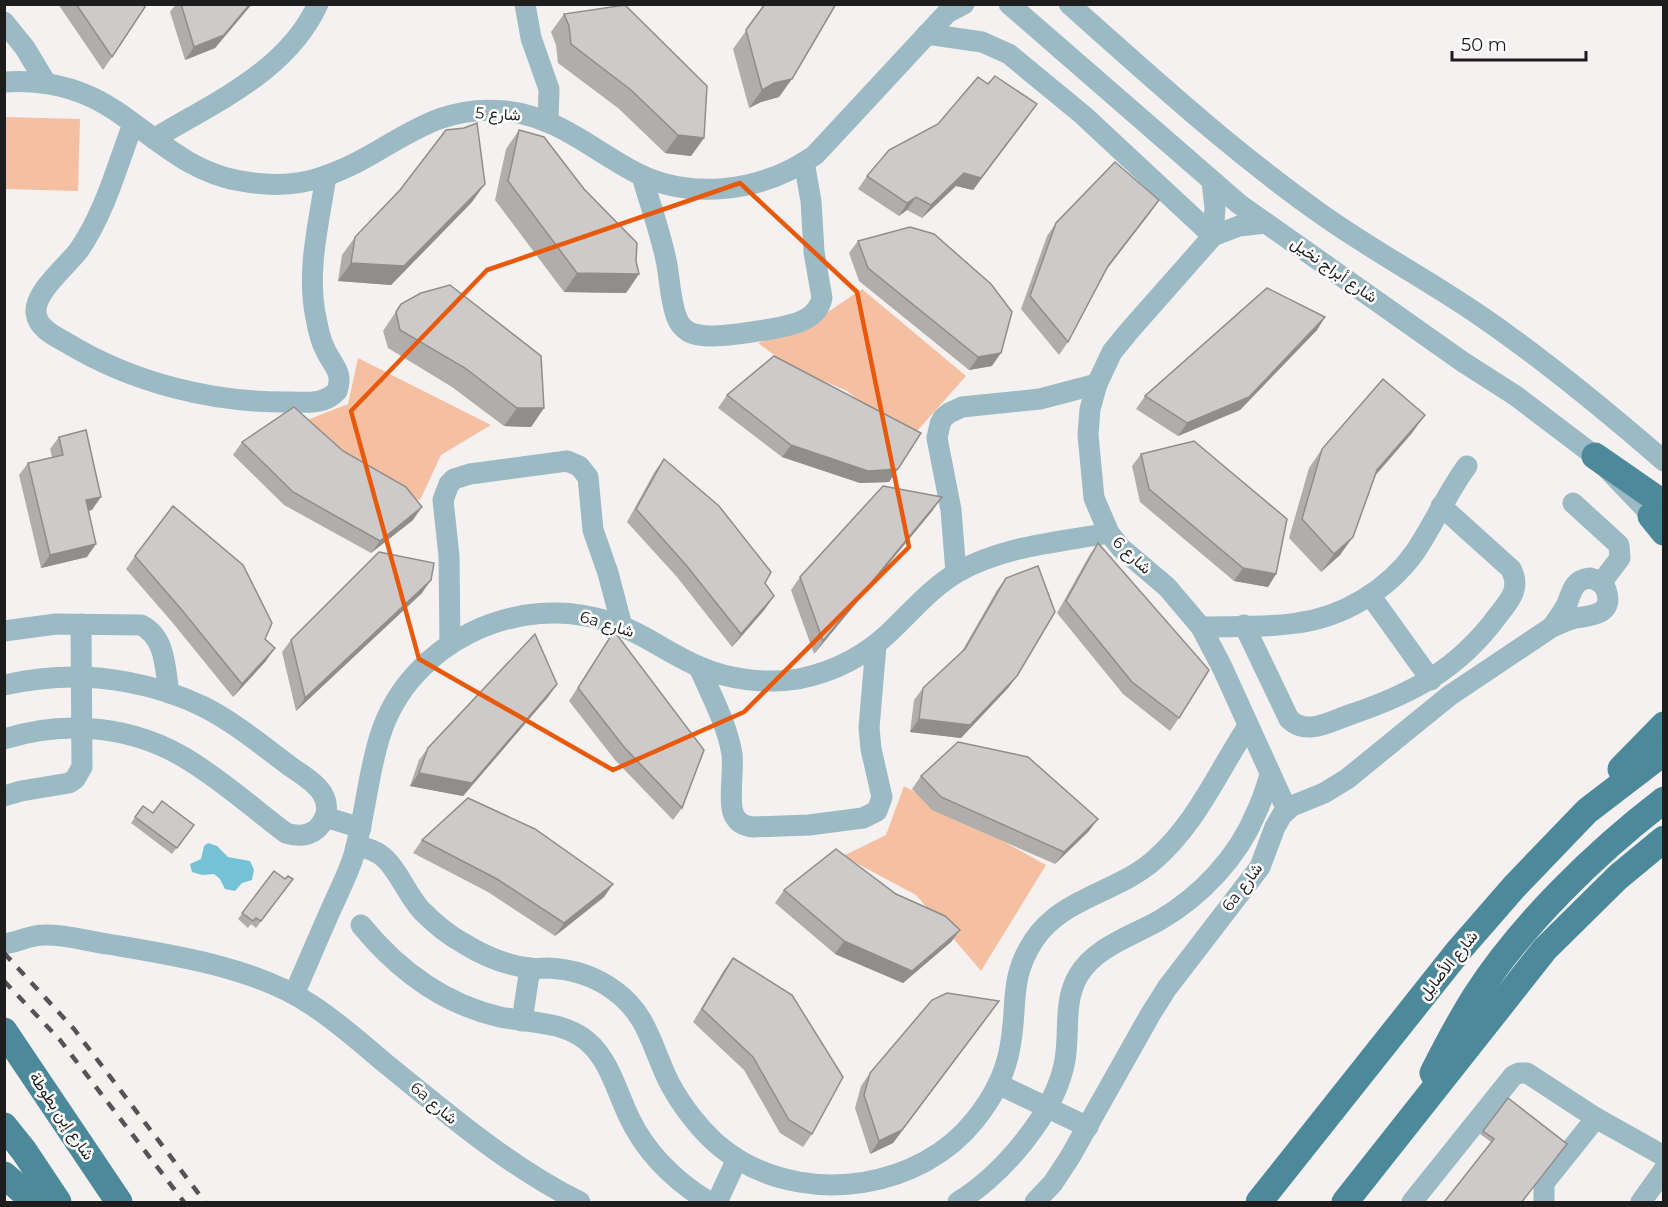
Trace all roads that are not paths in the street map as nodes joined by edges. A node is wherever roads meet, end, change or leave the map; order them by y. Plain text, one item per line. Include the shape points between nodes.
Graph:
1 (318, 4) edge
2 (525, 4) edge
3 (1069, 4) edge
4 (1008, 5) edge
5 (953, 7) edge
6 (4, 22) edge
7 (927, 34) junction
8 (4, 82) edge
9 (46, 83) junction
10 (548, 121) junction
11 (133, 124) junction
12 (153, 139) junction
13 (804, 162) junction
14 (326, 176) junction
15 (642, 176) junction
16 (1212, 181) junction
17 (1266, 223) junction
18 (1213, 236) junction
19 (1096, 384) junction
20 (1595, 456) joint
21 (1664, 461) edge
22 (1467, 466) dead end
23 (1573, 503) dead end
24 (1441, 506) junction
25 (1660, 520) edge
26 (1109, 533) junction
27 (956, 573) junction
28 (1601, 583) junction
29 (1370, 595) junction
30 (81, 624) junction
31 (1244, 625) junction
32 (622, 626) junction
33 (1201, 627) junction
34 (1552, 627) junction
35 (4, 631) edge
36 (450, 644) junction
37 (876, 645) junction
38 (699, 667) junction
39 (82, 677) junction
40 (1431, 680) junction
41 (4, 685) edge
42 (169, 693) junction
43 (1664, 725) edge
44 (1248, 726) junction
45 (82, 728) junction
46 (4, 740) edge
47 (1664, 752) edge
48 (1270, 775) junction
49 (4, 796) edge
50 (1664, 800) edge
51 (1287, 810) junction
52 (1587, 811) junction
53 (325, 817) junction
54 (358, 838) junction
55 (1664, 839) edge
56 (1664, 864) edge
57 (362, 925) dead end
58 (1569, 926) junction
59 (7, 946) edge
60 (530, 968) junction
61 (294, 994) junction
62 (522, 1021) junction
63 (4, 1031) edge
64 (998, 1084) junction
65 (1046, 1107) junction
66 (1596, 1118) junction
67 (1407, 1125) junction
68 (4, 1126) edge
69 (1088, 1127) junction
70 (1664, 1156) edge
71 (737, 1159) junction
72 (1664, 1170) edge
73 (4, 1175) edge
74 (1414, 1201) edge
75 (35, 1203) edge
76 (58, 1203) edge
77 (119, 1203) edge
78 (580, 1203) edge
79 (709, 1203) edge
80 (717, 1203) edge
81 (958, 1203) edge
82 (1035, 1203) edge
83 (1258, 1203) edge
84 (1345, 1203) edge
85 (1544, 1203) edge
86 (1641, 1203) edge

1 - 12 street via 293,45 265,71
2 - 10 street via 531,38 549,89
3 - 21 street via 1215,132 1288,190 1520,343
4 - 16 street, شارع أبراج نخيل
5 - 7 street, شارع 5
6 - 9 street
7 - 13 street, شارع 5 via 825,146
7 - 18 street via 975,40 1009,54 1083,114
8 - 9 street, شارع 5
9 - 11 street, شارع 5 via 84,94
10 - 14 street, شارع 5 via 504,111 455,114 429,122
10 - 15 street, شارع 5
11 - 12 street, شارع 5
11 - 14 street via 95,223 42,294 36,315 43,328 78,350 118,369 180,389 278,402 324,401 337,391 340,375 325,351 312,295 312,266
12 - 14 street, شارع 5 via 196,167 239,181 283,184
13 - 15 street, شارع 5 via 753,184 725,188 678,187
13 - 15 street via 820,305 804,321 736,334 697,334 678,320
16 - 17 street, شارع أبراج نخيل
16 - 18 street
17 - 18 street, شارع 6 via 1239,226
17 - 20 street, شارع أبراج نخيل via 1516,396
18 - 19 street, شارع 6 via 1120,342
19 - 26 street, شارع 6 via 1089,448 1094,498
19 - 27 street via 1040,399 962,407 944,418 937,438 950,503
20 - 25 main road
22 - 24 street
23 - 28 street via 1619,545 1620,558
24 - 29 street via 1414,553
24 - 40 street via 1511,570 1516,588 1480,638
26 - 27 street, 6a شارع via 998,555
26 - 33 street, شارع 6
27 - 37 street, 6a شارع
28 - 34 street via 1590,578 1578,581
28 - 34 street via 1608,599 1604,610 1593,617
29 - 31 street via 1317,619 1284,625
29 - 40 street
30 - 35 street
30 - 39 street
30 - 42 street via 134,624 148,628 158,640
31 - 33 street
31 - 40 street via 1289,719 1300,727 1313,727 1372,708
32 - 36 street, 6a شارع via 571,613 533,614 497,621
32 - 36 street via 593,530 588,477 579,466 567,461 470,474 448,484 443,500 449,556
32 - 38 street, 6a شارع
33 - 44 street, شارع 6
34 - 51 street via 1449,696 1347,779
36 - 54 street, 6a شارع via 421,669 387,717
37 - 38 street, 6a شارع via 839,667 797,679 757,681
37 - 38 street via 869,728 881,804 871,816 836,822 753,827 735,818 730,744
39 - 41 street
39 - 42 street via 126,682
39 - 45 street
42 - 53 street via 207,709 311,781 323,793
43 - 52 main road via 1633,755
44 - 48 street, شارع 6
44 - 64 street via 1196,814 1169,846 1129,879 1063,911 1037,935 1015,982 1009,1051
45 - 46 street via 44,730
45 - 49 street via 82,767 75,779
45 - 53 street via 121,733 176,752 286,833 295,836 313,832
47 - 52 main road, شارع الأصايل
48 - 51 street, شارع 6
48 - 65 street via 1245,836 1200,891 1096,955 1078,976 1069,1001 1065,1060
50 - 67 main road via 1597,857 1506,954 1450,1039
51 - 69 street, 6a شارع via 1278,820 1260,867 1149,1015
52 - 83 main road, شارع الأصايل via 1460,950
53 - 54 street
54 - 60 street via 367,848 384,856 407,892 441,928 498,960
54 - 61 street, 6a شارع via 351,864
55 - 58 main road via 1618,877
56 - 58 main road
57 - 62 street via 393,961 432,989 476,1010
58 - 67 main road via 1524,975
59 - 61 street, 6a شارع via 36,935 53,935 226,968
60 - 62 street
60 - 71 street via 583,974 616,992 649,1031 680,1101 706,1133
61 - 78 street, 6a شارع via 336,1022 486,1144
62 - 79 street via 557,1026 587,1041 599,1053 629,1118 652,1154 681,1183
63 - 77 main road, شارع إبن بطوطة
64 - 65 street
64 - 71 street via 973,1123 956,1139 897,1174 852,1184 804,1183
65 - 69 street
65 - 81 street via 1013,1156 992,1178
66 - 70 street
66 - 74 street via 1527,1073 1516,1074
66 - 85 street via 1544,1183
67 - 84 main road
68 - 76 main road
69 - 82 street, 6a شارع via 1053,1183
71 - 80 street
72 - 86 street
73 - 75 main road

